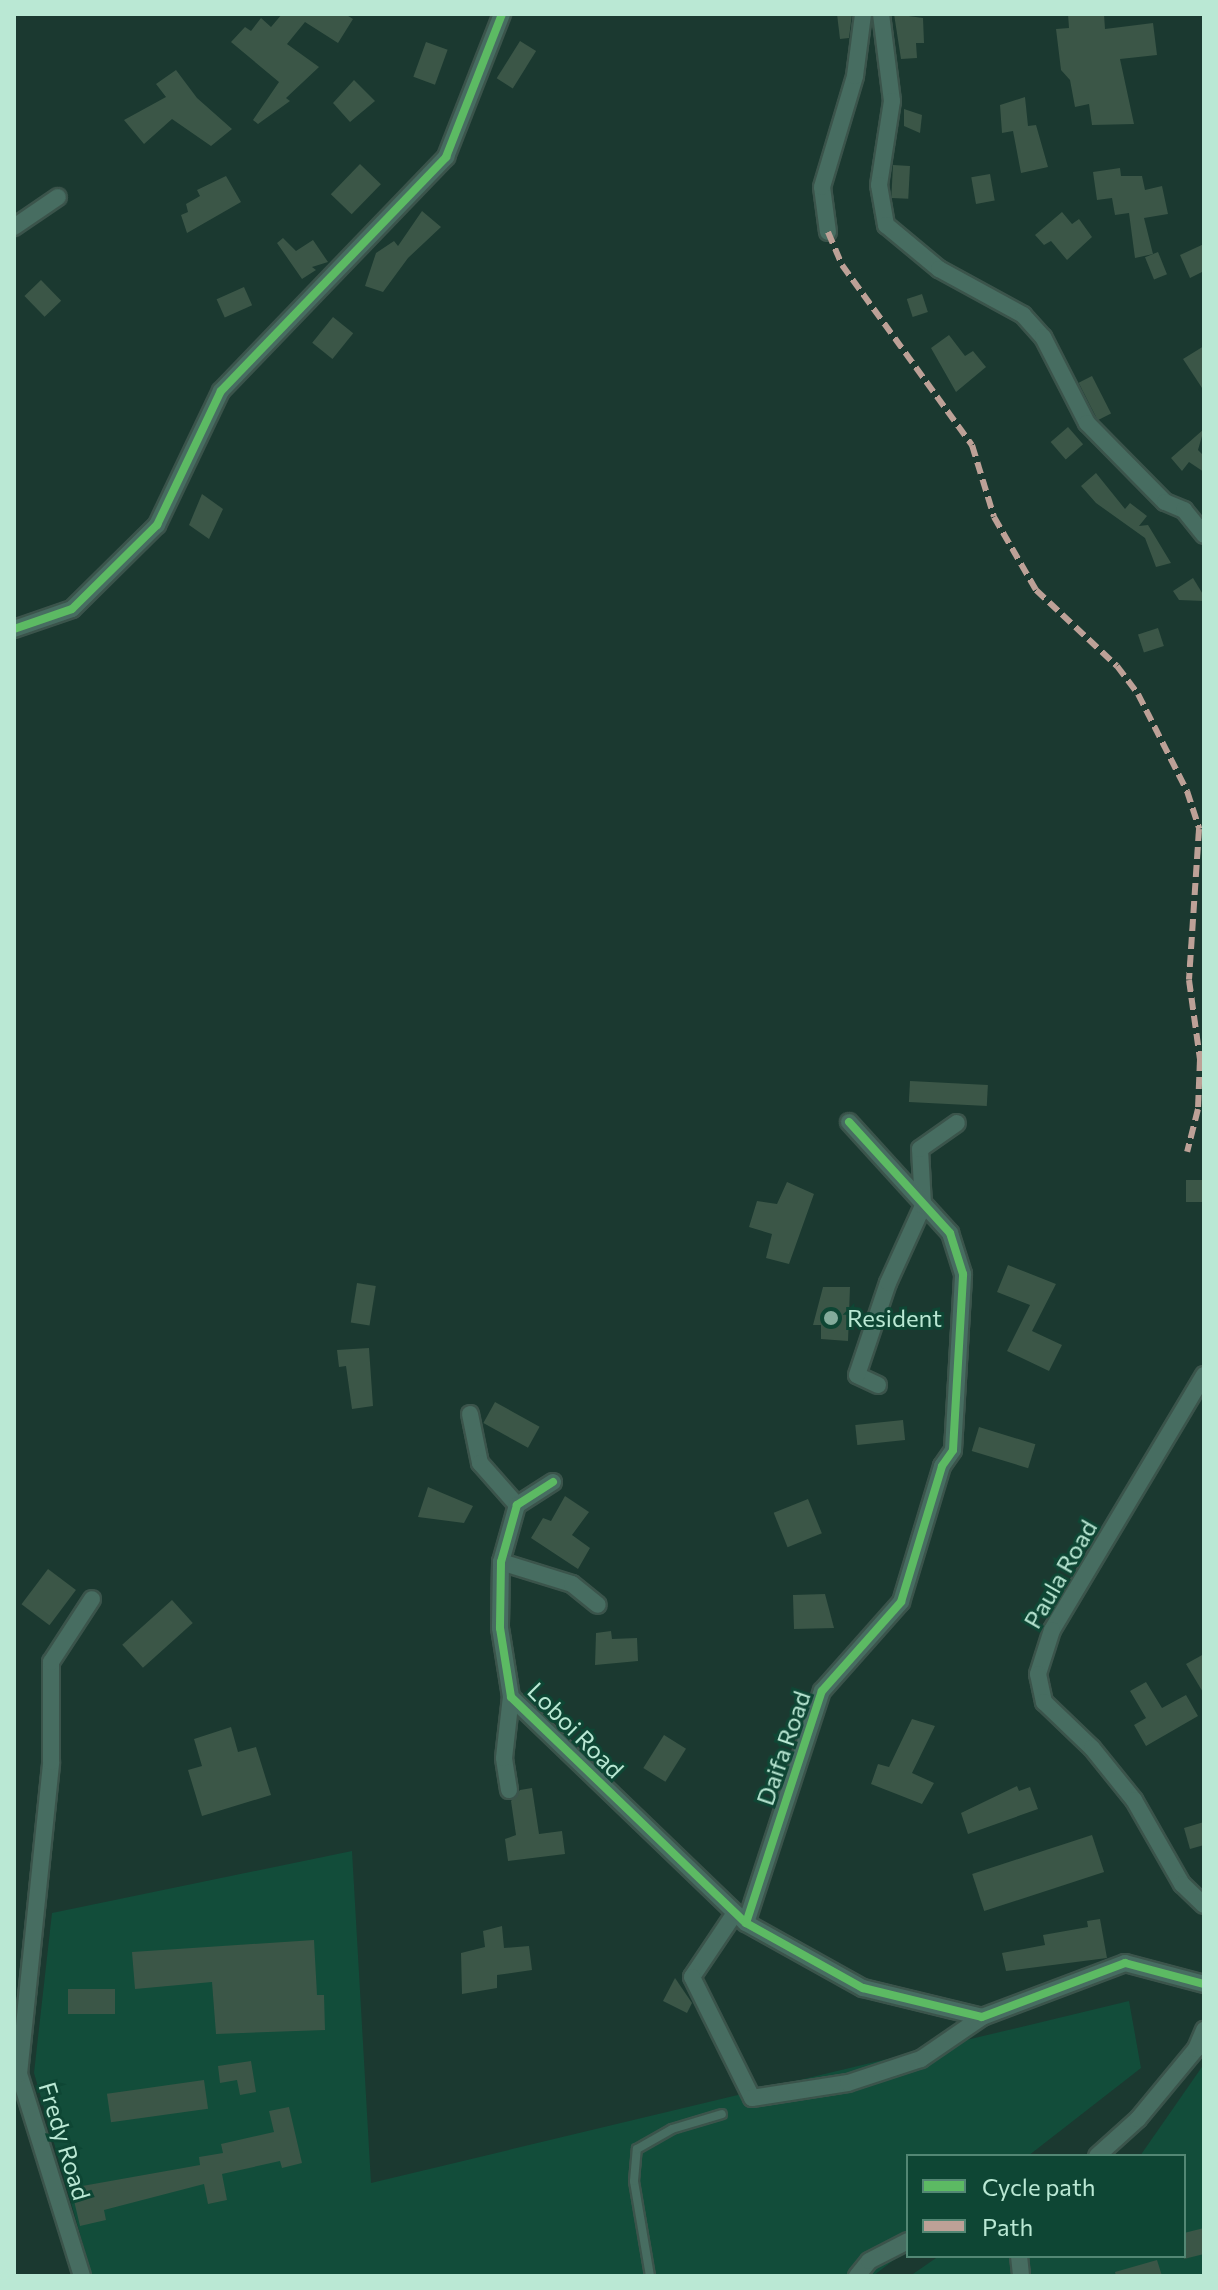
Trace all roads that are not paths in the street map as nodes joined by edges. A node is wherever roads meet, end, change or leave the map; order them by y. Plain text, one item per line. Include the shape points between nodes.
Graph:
1 (502, 14) edge
2 (863, 14) edge
3 (881, 14) edge
4 (58, 197) dead end
5 (14, 227) edge
6 (828, 232) dead end
7 (1204, 535) edge
8 (14, 629) edge
9 (849, 1122) dead end
10 (957, 1123) dead end
11 (923, 1206) junction
12 (1204, 1375) edge
13 (878, 1385) dead end
14 (470, 1414) dead end
15 (553, 1482) dead end
16 (517, 1505) junction
17 (501, 1562) junction
18 (92, 1599) dead end
19 (598, 1605) dead end
20 (511, 1697) junction
21 (509, 1790) dead end
22 (1204, 1905) edge
23 (740, 1918) junction
24 (1204, 1984) edge
25 (982, 2017) junction
26 (1204, 2030) edge
27 (16, 2075) edge
28 (722, 2114) dead end
29 (1099, 2154) edge
30 (906, 2242) edge
31 (82, 2276) edge
32 (650, 2276) edge
33 (857, 2276) edge

1 - 8 street via 446,157 221,391 157,525 72,609
2 - 6 street via 855,76 822,187
3 - 7 street via 892,101 879,185 886,225 939,269 1023,315 1043,337 1087,423 1165,502 1184,510
4 - 5 street
9 - 11 street, Daifa Road
10 - 11 street via 920,1149
11 - 13 street via 888,1283 857,1375
11 - 23 street, Daifa Road via 950,1233 963,1274 953,1450 942,1466 901,1602 822,1691
12 - 22 street, Paula Road via 1052,1630 1038,1674 1044,1702 1092,1748 1134,1800 1182,1884
14 - 16 street via 480,1463
15 - 16 street
16 - 17 street, Loboi Road
17 - 19 street via 572,1584
17 - 20 street, Loboi Road via 500,1628
18 - 27 street, Fredy Road via 51,1662 51,1762
20 - 21 street via 504,1758
20 - 23 street, Loboi Road
23 - 25 street via 863,1988
23 - 25 street, Daifa Road via 692,1977 752,2098 848,2083 921,2059
24 - 25 street via 1125,1963
26 - 29 street via 1196,2049 1138,2119
27 - 31 street, Fredy Road
28 - 32 lane via 672,2129 637,2149 634,2181
30 - 33 street via 869,2261

